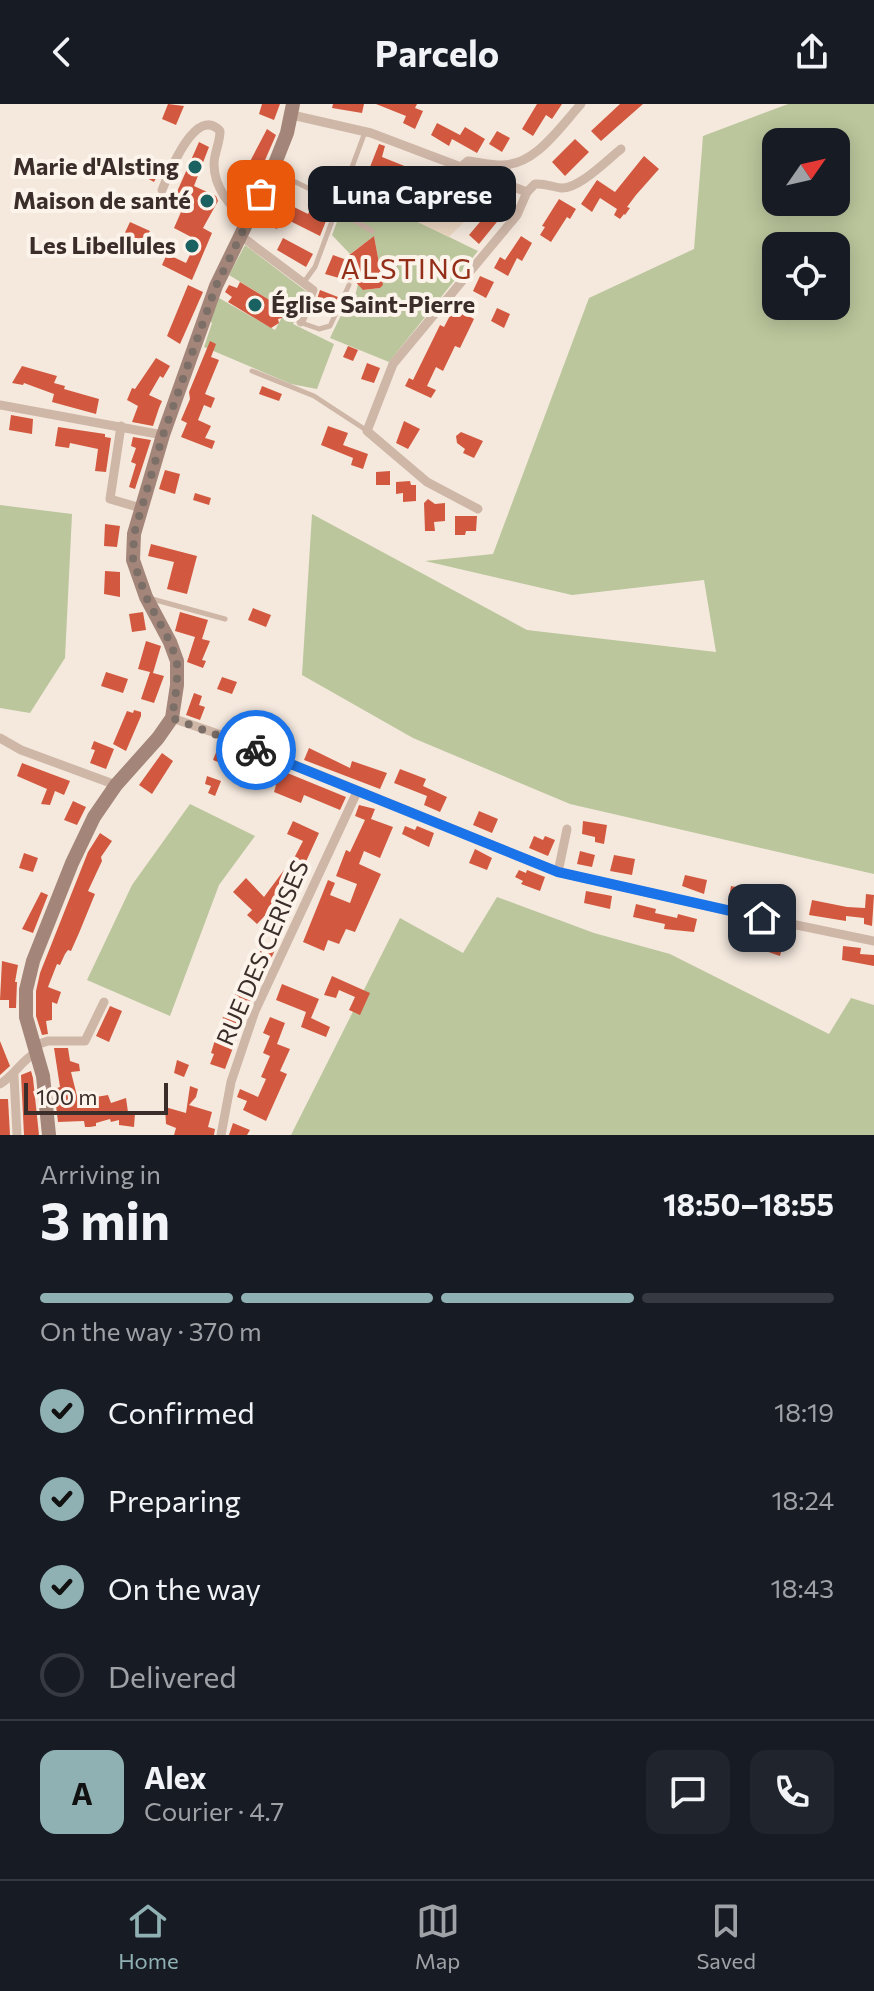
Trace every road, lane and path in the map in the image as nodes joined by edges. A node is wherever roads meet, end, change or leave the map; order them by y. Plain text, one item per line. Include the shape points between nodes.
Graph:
1 (581, 104) edge
2 (292, 110) edge
3 (365, 132) junction
4 (621, 149) dead end
5 (461, 167) junction
6 (272, 171) junction
7 (162, 190) dead end
8 (527, 192) junction
9 (337, 208) junction
10 (249, 218) junction
11 (372, 231) dead end
12 (241, 236) junction
13 (304, 282) junction
14 (349, 285) dead end
15 (301, 322) joint
16 (252, 371) dead end
17 (0, 405) edge
18 (121, 426) junction
19 (367, 431) junction
20 (163, 435) junction
21 (141, 508) junction
22 (478, 509) dead end
23 (147, 598) junction
24 (225, 619) dead end
25 (172, 718) junction
26 (0, 738) edge
27 (116, 785) junction
28 (357, 792) junction
29 (567, 829) dead end
30 (558, 872) junction
31 (874, 941) edge
32 (104, 1002) dead end
33 (34, 1049) junction
34 (14, 1076) junction
35 (0, 1084) edge
36 (17, 1135) edge
37 (49, 1135) edge
38 (221, 1135) edge

1 - 5 street via 524,161 468,161
2 - 3 street
2 - 6 main road
3 - 5 street
3 - 9 lane
4 - 8 street via 574,186 535,184
5 - 8 street
6 - 9 lane
6 - 10 main road
7 - 10 street via 188,131 207,120 220,131 214,164 218,181 231,205
8 - 19 street via 517,215 393,364
9 - 11 lane
9 - 13 lane
10 - 12 main road
12 - 13 street
12 - 20 main road via 216,286
13 - 15 street via 313,290
14 - 15 lane via 330,326 319,329
16 - 19 lane via 314,396
17 - 18 street
18 - 20 street
18 - 21 street via 110,499
19 - 22 street via 427,482
20 - 21 main road
21 - 23 main road via 133,560
23 - 24 lane
23 - 25 main road via 177,661
25 - 27 main road
25 - 28 street
26 - 27 street
27 - 33 main road via 72,863 33,961 26,1017
28 - 30 street
28 - 38 street, RUE DES CERISES via 255,1011 231,1082
29 - 30 street
30 - 31 street
32 - 33 street via 85,1041 48,1041
33 - 34 street
33 - 37 main road
34 - 35 street
34 - 36 street

